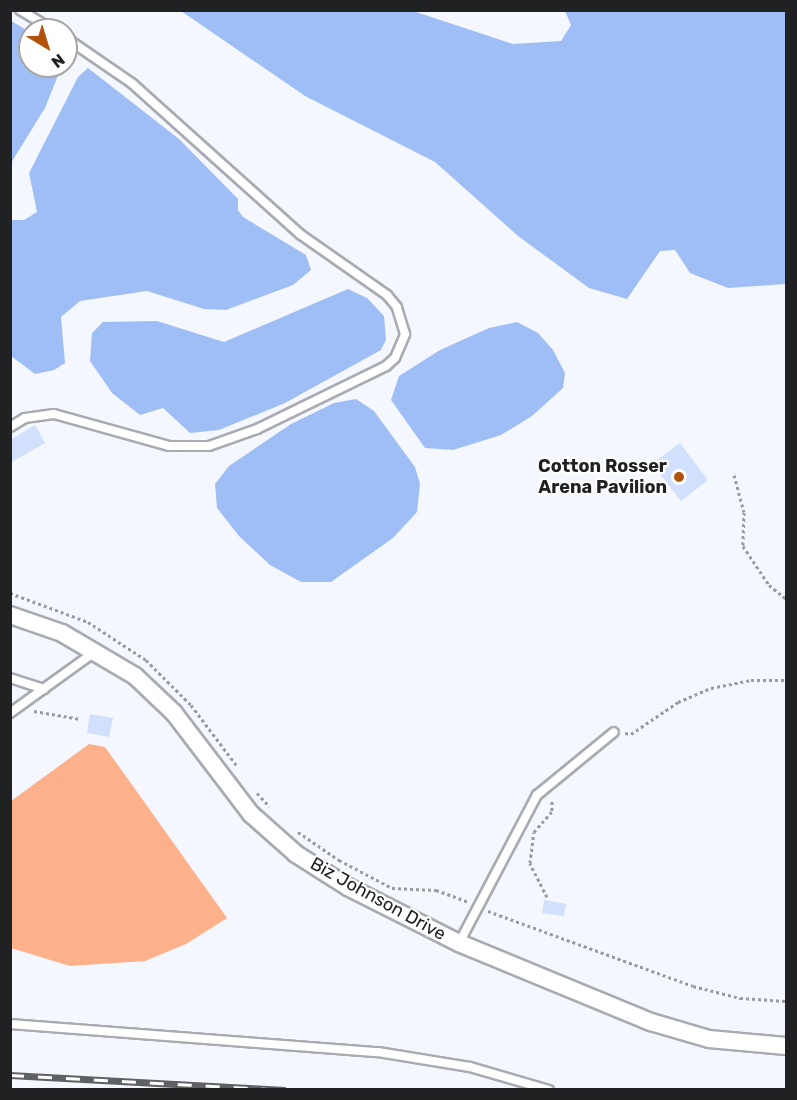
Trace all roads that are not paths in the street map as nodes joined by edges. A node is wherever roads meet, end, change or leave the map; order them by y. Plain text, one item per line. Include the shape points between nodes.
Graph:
1 (20, 10) edge
2 (33, 18) edge
3 (78, 46) edge
4 (10, 427) edge
5 (10, 615) edge
6 (96, 651) junction
7 (10, 678) edge
8 (44, 689) junction
9 (10, 713) edge
10 (614, 732) road end
11 (459, 943) junction
12 (10, 1024) edge
13 (786, 1046) edge
14 (549, 1089) edge

1 - 2 lane
3 - 4 lane via 133,84 292,227 387,295 397,307 405,334 395,358 386,366 257,429 209,446 169,446 54,414 26,418
5 - 6 street, Biz Johnson Drive via 62,633
6 - 8 lane
6 - 11 street, Biz Johnson Drive via 157,695 235,795 271,834 348,887
7 - 8 lane
8 - 9 lane
10 - 11 lane via 537,795
11 - 13 street, Biz Johnson Drive via 682,1033 737,1044
12 - 14 lane via 293,1042 378,1052 470,1066

